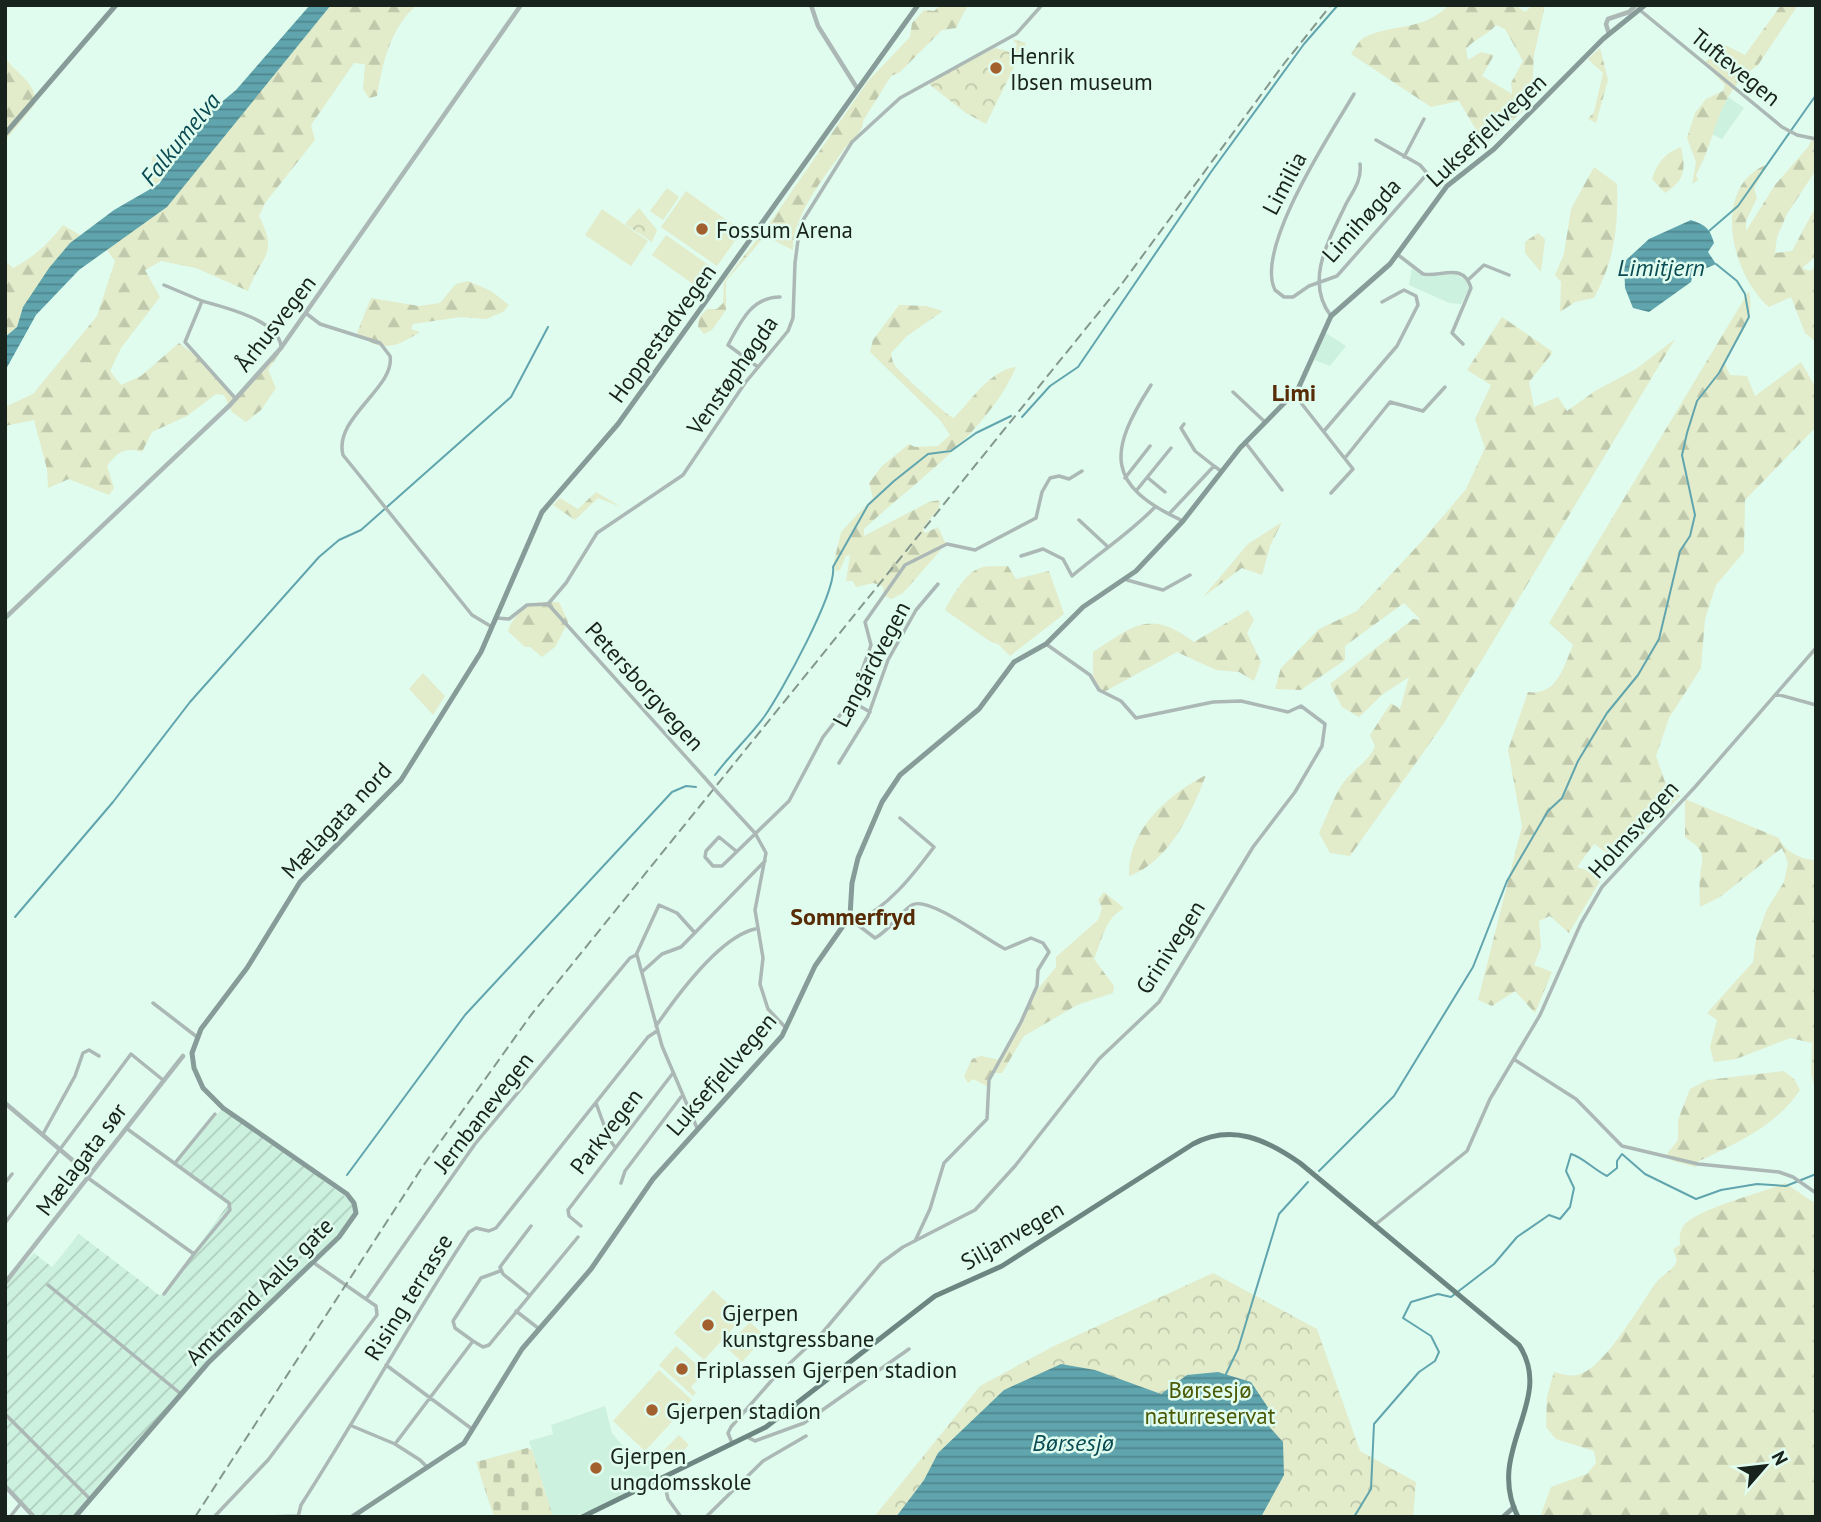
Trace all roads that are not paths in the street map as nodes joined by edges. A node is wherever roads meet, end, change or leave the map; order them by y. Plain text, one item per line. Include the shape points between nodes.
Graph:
1 (116, 5) edge
2 (521, 5) edge
3 (811, 5) edge
4 (918, 5) edge
5 (1042, 5) edge
6 (1636, 5) edge
7 (1643, 8) edge
8 (1609, 34) junction
9 (857, 88) junction
10 (1354, 93) dead end
11 (1424, 119) dead end
12 (5, 134) edge
13 (1816, 139) edge
14 (1376, 140) dead end
15 (1404, 157) junction
16 (1360, 164) dead end
17 (1427, 174) junction
18 (1439, 187) dead end
19 (1396, 254) junction
20 (1509, 275) dead end
21 (1468, 280) junction
22 (1317, 284) junction
23 (164, 285) dead end
24 (780, 297) dead end
25 (202, 301) junction
26 (1382, 302) dead end
27 (307, 314) junction
28 (1331, 316) junction
29 (290, 338) junction
30 (280, 339) junction
31 (1463, 344) dead end
32 (281, 348) junction
33 (758, 367) junction
34 (1151, 385) dead end
35 (1445, 387) dead end
36 (1233, 393) dead end
37 (1294, 394) junction
38 (236, 399) junction
39 (1265, 422) junction
40 (1184, 424) dead end
41 (1324, 431) junction
42 (1245, 442) junction
43 (1150, 446) dead end
44 (1174, 455) dead end
45 (1345, 458) junction
46 (1216, 465) junction
47 (1082, 471) dead end
48 (1222, 471) junction
49 (1147, 477) junction
50 (1125, 478) junction
51 (1282, 490) dead end
52 (1136, 491) junction
53 (1165, 492) dead end
54 (1331, 493) dead end
55 (1155, 507) junction
56 (1169, 514) junction
57 (1079, 520) dead end
58 (1183, 521) junction
59 (1107, 546) junction
60 (1021, 556) dead end
61 (1190, 575) dead end
62 (1127, 580) junction
63 (938, 584) dead end
64 (548, 604) junction
65 (5, 618) edge
66 (497, 618) junction
67 (493, 627) junction
68 (1046, 644) junction
69 (1816, 648) edge
70 (1776, 694) junction
71 (851, 701) junction
72 (1816, 705) edge
73 (870, 712) junction
74 (839, 763) dead end
75 (900, 818) dead end
76 (755, 833) junction
77 (736, 851) junction
78 (766, 860) junction
79 (851, 921) junction
80 (756, 929) junction
81 (695, 933) junction
82 (636, 955) junction
83 (643, 971) junction
84 (153, 1003) dead end
85 (656, 1028) junction
86 (787, 1028) junction
87 (196, 1040) junction
88 (99, 1055) dead end
89 (183, 1056) dead end
90 (1515, 1060) junction
91 (673, 1073) junction
92 (163, 1080) junction
93 (682, 1096) junction
94 (5, 1102) edge
95 (596, 1103) junction
96 (215, 1114) dead end
97 (125, 1128) junction
98 (697, 1128) junction
99 (43, 1135) junction
100 (615, 1147) junction
101 (60, 1149) junction
102 (175, 1163) junction
103 (12, 1174) dead end
104 (89, 1176) junction
105 (5, 1183) edge
106 (621, 1183) dead end
107 (1816, 1193) edge
108 (5, 1223) edge
109 (1376, 1224) junction
110 (531, 1226) dead end
111 (581, 1226) dead end
112 (578, 1237) dead end
113 (916, 1239) junction
114 (194, 1254) junction
115 (314, 1263) junction
116 (500, 1270) junction
117 (5, 1271) edge
118 (11, 1276) junction
119 (5, 1283) edge
120 (48, 1285) dead end
121 (164, 1294) dead end
122 (529, 1295) junction
123 (366, 1298) junction
124 (516, 1311) junction
125 (538, 1328) junction
126 (473, 1341) junction
127 (909, 1349) dead end
128 (386, 1365) junction
129 (181, 1394) junction
130 (430, 1398) junction
131 (5, 1414) edge
132 (352, 1426) junction
133 (475, 1431) junction
134 (806, 1436) dead end
135 (747, 1437) junction
136 (732, 1443) junction
137 (395, 1444) junction
138 (428, 1470) junction
139 (663, 1477) junction
140 (5, 1486) edge
141 (90, 1499) junction
142 (21, 1503) junction
143 (1514, 1507) junction
144 (10, 1517) edge
145 (34, 1517) edge
146 (75, 1517) edge
147 (214, 1517) edge
148 (265, 1517) edge
149 (298, 1517) edge
150 (352, 1517) edge
151 (582, 1517) edge
152 (680, 1517) edge
153 (706, 1517) edge
154 (1503, 1517) edge
155 (1518, 1517) edge

1 - 12 main road
2 - 27 street, Århusvegen
3 - 9 street via 818,26
4 - 9 main road, Hoppestadvegen
5 - 33 street, Venstøphøgda via 1007,41 900,98 843,154 800,225 791,324
6 - 8 street via 1608,19
7 - 8 main road, Luksefjellvegen
7 - 13 street, Tuftevegen via 1782,127
8 - 19 main road, Luksefjellvegen via 1494,149 1455,177
9 - 66 main road, Hoppestadvegen via 610,434 546,506 527,540
10 - 22 street, Limilia via 1277,234 1270,279 1275,290 1293,297
11 - 15 street, Limihøgda
14 - 15 street, Limihøgda
15 - 17 street, Limihøgda
16 - 22 street via 1359,182 1331,240
17 - 18 street, Limihøgda
17 - 22 street, Limihøgda via 1337,276
19 - 21 street via 1423,274 1451,271
19 - 28 main road, Luksefjellvegen
20 - 21 street via 1483,265
21 - 31 street via 1471,288 1452,334
22 - 28 street via 1320,300
23 - 25 street
24 - 33 street via 767,298 750,309 728,345
25 - 30 street via 255,318
25 - 38 street via 185,342
26 - 41 street via 1404,290 1412,292 1418,305 1396,346
27 - 29 street, Århusvegen
27 - 67 street via 320,324 380,343 390,356 388,371 346,431 341,445 346,461 472,615
28 - 37 main road, Luksefjellvegen
29 - 30 street
29 - 32 street, Århusvegen
30 - 32 street
32 - 38 street, Århusvegen
33 - 64 street, Venstøphøgda via 683,475 597,533
34 - 50 street via 1120,446 1119,467
35 - 45 street via 1423,411 1389,404
36 - 39 street
37 - 39 main road, Luksefjellvegen
37 - 41 street
38 - 65 street, Århusvegen
39 - 42 main road, Luksefjellvegen
40 - 46 street via 1181,428 1195,451
41 - 45 street
42 - 48 main road, Luksefjellvegen
42 - 51 street
43 - 50 street
44 - 49 street via 1170,450
45 - 54 street via 1353,471
46 - 48 street
46 - 56 street
47 - 71 street, Langårdvegen via 1069,479 1050,478 1036,518 982,547 971,550 947,544 905,565 865,622 871,645
48 - 58 main road, Luksefjellvegen
49 - 52 street
49 - 53 street
50 - 52 street
52 - 55 street
55 - 56 street
55 - 59 street
56 - 58 street
57 - 59 street
58 - 62 main road, Luksefjellvegen
59 - 60 street via 1072,576 1059,556 1043,549
61 - 62 street via 1163,590
62 - 68 main road, Luksefjellvegen via 1083,607
63 - 73 street, Langårdvegen via 916,610 888,660
64 - 66 street via 533,603 511,618
64 - 76 street, Petersborgvegen, bridge
66 - 67 main road, Mælagata nord
67 - 87 main road, Mælagata nord via 401,779 300,883
68 - 79 main road, Luksefjellvegen via 1010,666 979,709 924,752 890,789 855,867
68 - 113 street, Grinivegen via 1090,675 1099,690 1121,701 1136,718 1213,702 1241,701 1288,712 1301,706 1325,724 1325,737 1295,792 1253,847 1159,1002 1099,1059 975,1210
69 - 70 street, Holmsvegen
70 - 72 street
70 - 90 street, Holmsvegen via 1602,887
71 - 73 street
71 - 76 street, Langårdvegen via 822,737 789,801
73 - 74 street, Langårdvegen
75 - 79 street via 934,847 886,901
76 - 77 street
76 - 78 street, Petersborgvegen
77 - 77 street via 720,868 705,857 719,837
78 - 80 street via 755,910
78 - 81 street
79 - 86 main road, Luksefjellvegen via 815,966
79 - 113 street via 875,938 918,902 963,922 1005,949 1031,938 1048,948 1021,1022 989,1080 987,1119 944,1163
80 - 85 street, Rising terrasse via 740,934 698,972
80 - 86 street via 763,958 762,992 768,1009
81 - 82 street, Jernbanevegen via 677,913 659,905
81 - 83 street
82 - 83 street
82 - 123 street, Jernbanevegen via 475,1144
83 - 85 street
84 - 87 street
85 - 91 street
85 - 95 street, Rising terrasse
86 - 98 main road, Luksefjellvegen
87 - 115 main road, Amtmand Aalls gate via 192,1062 213,1100 353,1200 353,1221
88 - 99 street via 89,1050 83,1053
89 - 92 street, Mælagata sør
90 - 107 street via 1576,1099 1608,1135 1628,1149 1712,1166 1770,1170 1797,1179
90 - 109 street, Holmsvegen via 1490,1099 1467,1150
91 - 93 street
91 - 100 street, Parkvegen
92 - 97 street, Mælagata sør
92 - 101 street via 131,1054
93 - 98 street
93 - 106 street via 625,1171
94 - 99 street
95 - 100 street
95 - 128 street, Rising terrasse via 496,1228 471,1230
96 - 102 street
97 - 102 street
97 - 104 street, Mælagata sør
98 - 125 main road, Luksefjellvegen via 653,1180 582,1280
99 - 101 street
100 - 111 street, Parkvegen via 568,1210
101 - 104 street
101 - 108 street
102 - 114 street via 231,1206
103 - 105 street
104 - 114 street
104 - 118 street, Mælagata sør
109 - 135 main road, Siljanvegen via 1269,1144 1237,1133 1208,1136 1002,1266 935,1296 782,1416
109 - 143 main road, Siljanvegen via 1515,1340 1529,1366 1530,1394 1509,1460
110 - 116 street
112 - 122 street
113 - 136 street, Grinivegen via 874,1269 813,1343 764,1389 729,1430
114 - 121 street
115 - 123 street
115 - 129 main road, Amtmand Aalls gate
116 - 122 street
116 - 126 street via 483,1276 453,1321 454,1327
117 - 118 street
118 - 119 street, Mælagata sør
120 - 129 street
122 - 124 street
123 - 147 street via 378,1308 377,1315 268,1460
124 - 125 street
124 - 126 street via 486,1346
125 - 133 main road, Luksefjellvegen via 505,1374
126 - 130 street
127 - 135 street via 804,1423 755,1441
128 - 130 street
128 - 132 street, Rising terrasse
129 - 141 main road, Amtmand Aalls gate
130 - 133 street
130 - 137 street
131 - 141 street
132 - 137 street
132 - 149 street, Rising terrasse
133 - 138 main road, Luksefjellvegen
134 - 153 street via 763,1461
135 - 136 main road, Siljanvegen
136 - 139 main road, Siljanvegen
137 - 138 street
138 - 150 main road, Luksefjellvegen
139 - 151 main road, Siljanvegen
139 - 152 street via 666,1495
140 - 142 street
141 - 146 main road, Amtmand Aalls gate
142 - 144 street
142 - 145 street
143 - 154 main road
143 - 155 main road
148 - 149 street

